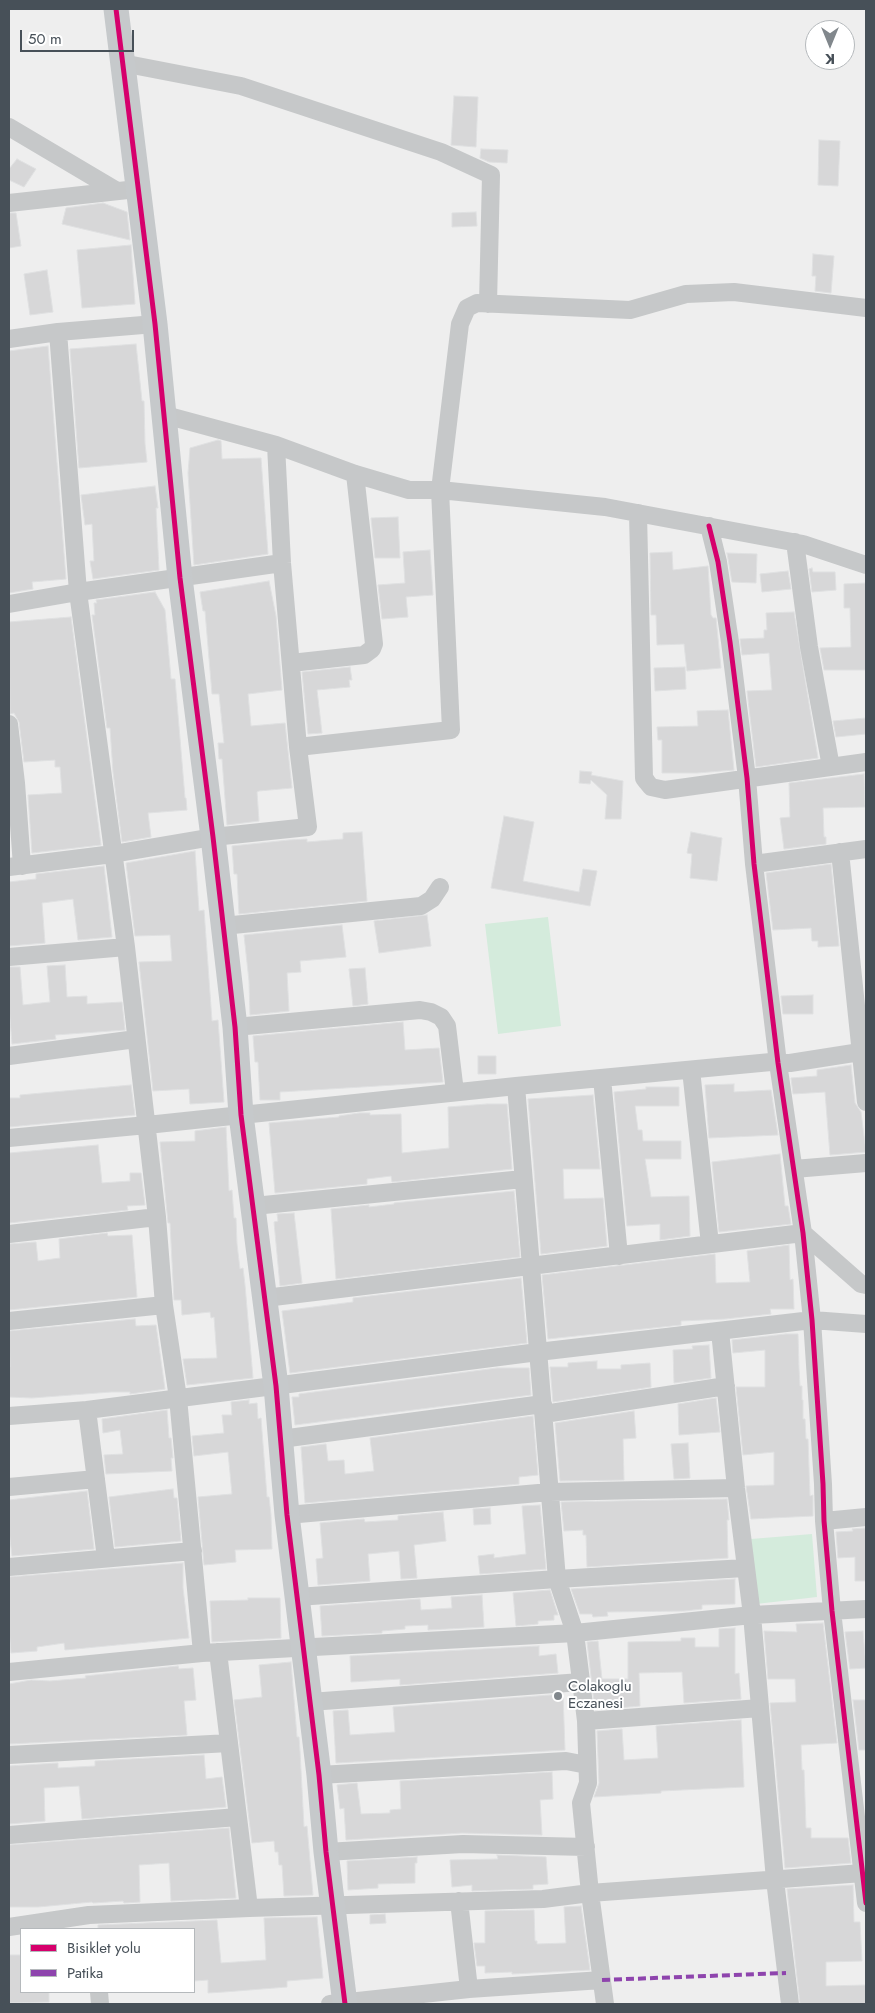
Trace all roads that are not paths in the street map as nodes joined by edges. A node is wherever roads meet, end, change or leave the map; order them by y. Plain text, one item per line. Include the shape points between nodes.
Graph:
1 (116, 9) edge
2 (122, 63) junction
3 (9, 127) edge
4 (127, 190) junction
5 (9, 203) edge
6 (488, 304) junction
7 (866, 308) edge
8 (155, 324) junction
9 (58, 332) junction
10 (9, 339) edge
11 (165, 415) junction
12 (276, 445) junction
13 (355, 474) junction
14 (440, 490) junction
15 (638, 513) junction
16 (709, 526) junction
17 (795, 542) junction
18 (282, 563) junction
19 (866, 564) edge
20 (180, 578) junction
21 (78, 592) junction
22 (9, 604) edge
23 (291, 663) junction
24 (9, 724) edge
25 (298, 747) junction
26 (866, 762) edge
27 (831, 767) junction
28 (747, 778) junction
29 (12, 784) edge
30 (213, 837) junction
31 (866, 848) edge
32 (840, 852) junction
33 (113, 854) junction
34 (754, 864) junction
35 (16, 867) edge
36 (440, 887) dead end
37 (223, 926) junction
38 (126, 947) junction
39 (9, 957) edge
40 (235, 1027) junction
41 (136, 1039) junction
42 (860, 1052) junction
43 (9, 1056) edge
44 (778, 1063) junction
45 (691, 1070) junction
46 (602, 1078) junction
47 (516, 1086) junction
48 (455, 1092) junction
49 (866, 1102) edge
50 (241, 1115) junction
51 (147, 1125) junction
52 (9, 1138) edge
53 (866, 1164) edge
54 (794, 1169) junction
55 (523, 1179) junction
56 (254, 1206) junction
57 (157, 1218) junction
58 (803, 1233) junction
59 (9, 1234) edge
60 (710, 1244) junction
61 (619, 1256) junction
62 (530, 1265) junction
63 (866, 1285) edge
64 (265, 1298) junction
65 (164, 1305) junction
66 (812, 1320) junction
67 (9, 1321) edge
68 (866, 1324) edge
69 (720, 1331) junction
70 (538, 1352) junction
71 (276, 1386) junction
72 (726, 1386) junction
73 (178, 1398) junction
74 (544, 1409) junction
75 (87, 1410) junction
76 (9, 1416) edge
77 (281, 1439) junction
78 (96, 1479) junction
79 (9, 1487) edge
80 (736, 1488) junction
81 (550, 1492) junction
82 (287, 1514) junction
83 (866, 1517) edge
84 (824, 1520) junction
85 (194, 1550) junction
86 (106, 1558) junction
87 (9, 1566) edge
88 (745, 1568) junction
89 (557, 1579) junction
90 (297, 1597) junction
91 (866, 1609) edge
92 (832, 1611) junction
93 (752, 1615) junction
94 (576, 1633) junction
95 (304, 1647) junction
96 (210, 1652) junction
97 (9, 1672) edge
98 (581, 1682) junction
99 (310, 1702) junction
100 (760, 1708) junction
101 (586, 1721) junction
102 (229, 1743) junction
103 (9, 1754) edge
104 (587, 1766) junction
105 (319, 1775) junction
106 (238, 1817) junction
107 (9, 1835) edge
108 (586, 1847) junction
109 (326, 1852) junction
110 (863, 1873) junction
111 (775, 1880) junction
112 (590, 1893) junction
113 (459, 1901) junction
114 (866, 1903) edge
115 (333, 1906) junction
116 (249, 1908) junction
117 (90, 1922) edge
118 (9, 1927) edge
119 (602, 1980) junction
120 (470, 1989) junction
121 (340, 2004) edge
122 (605, 2004) edge
123 (790, 2004) edge

1 - 2 street
2 - 4 street
2 - 6 street via 241,86 441,152 491,175
3 - 4 street
4 - 5 street
4 - 8 street
6 - 7 street via 630,310 686,294 734,292
6 - 14 street via 467,308 460,324
8 - 9 street
8 - 11 street
9 - 10 street
9 - 21 street
11 - 12 street
11 - 20 street
12 - 13 street
12 - 18 street
13 - 14 street via 409,490
13 - 23 street via 374,644 364,655
14 - 15 street
14 - 25 street via 451,730
15 - 16 street
15 - 28 street via 644,778 652,786 665,790
16 - 17 street
16 - 28 street via 718,562
17 - 19 street
17 - 27 street via 809,647
18 - 20 street
18 - 23 street
20 - 21 street
20 - 30 street
21 - 22 street
21 - 33 street
23 - 25 street
24 - 29 street
25 - 30 street via 308,826
26 - 27 street
27 - 28 street
28 - 34 street
29 - 35 street
30 - 33 street
30 - 37 street
31 - 32 street
32 - 34 street
32 - 42 street
33 - 35 street
33 - 38 street
34 - 44 street
36 - 37 street via 432,899 421,906
37 - 40 street
38 - 39 street
38 - 41 street
40 - 48 street via 420,1010 431,1012 441,1017 446,1026
40 - 50 street
41 - 43 street
41 - 51 street
42 - 44 street
42 - 49 street
44 - 45 street
44 - 54 street
45 - 46 street
45 - 60 street
46 - 47 street
46 - 61 street
47 - 48 street
47 - 55 street
48 - 50 street
50 - 51 street
50 - 56 street
51 - 52 street
51 - 57 street
53 - 54 street
54 - 58 street
55 - 56 street
55 - 62 street
56 - 64 street
57 - 59 street
57 - 65 street
58 - 60 street
58 - 63 street
58 - 66 street
60 - 61 street
61 - 62 street
62 - 64 street
62 - 70 street
64 - 71 street
65 - 67 street
65 - 73 street
66 - 68 street
66 - 69 street
66 - 84 street
69 - 70 street
69 - 72 street
70 - 71 street
70 - 74 street
71 - 73 street
71 - 77 street
72 - 74 street
72 - 80 street
73 - 75 street
73 - 85 street
74 - 77 street
74 - 81 street
75 - 76 street
75 - 78 street
77 - 82 street
78 - 79 street
78 - 86 street
80 - 81 street
80 - 88 street
81 - 82 street
81 - 89 street
82 - 90 street
83 - 84 street
84 - 92 street
85 - 86 street
85 - 96 street
86 - 87 street
88 - 89 street
88 - 93 street
89 - 90 street
89 - 94 street
90 - 95 street
91 - 92 street
92 - 93 street
92 - 110 street
93 - 94 street
93 - 100 street
94 - 95 street
94 - 98 street
95 - 96 street
95 - 99 street
96 - 97 street
96 - 102 street
98 - 99 street
98 - 101 street
99 - 105 street
100 - 101 street
100 - 111 street
101 - 104 street
102 - 103 street
102 - 106 street
104 - 105 street via 566,1762
104 - 108 street via 588,1783 581,1803
105 - 109 street
106 - 107 street
106 - 116 street
108 - 109 street via 463,1844
108 - 112 street
109 - 115 street
110 - 111 street
110 - 114 street
111 - 112 street
111 - 123 street
112 - 113 street via 543,1899
112 - 119 street
113 - 115 street
113 - 120 street
115 - 116 street
115 - 121 street
116 - 117 street
117 - 118 street
119 - 120 street
119 - 122 street
120 - 121 street

